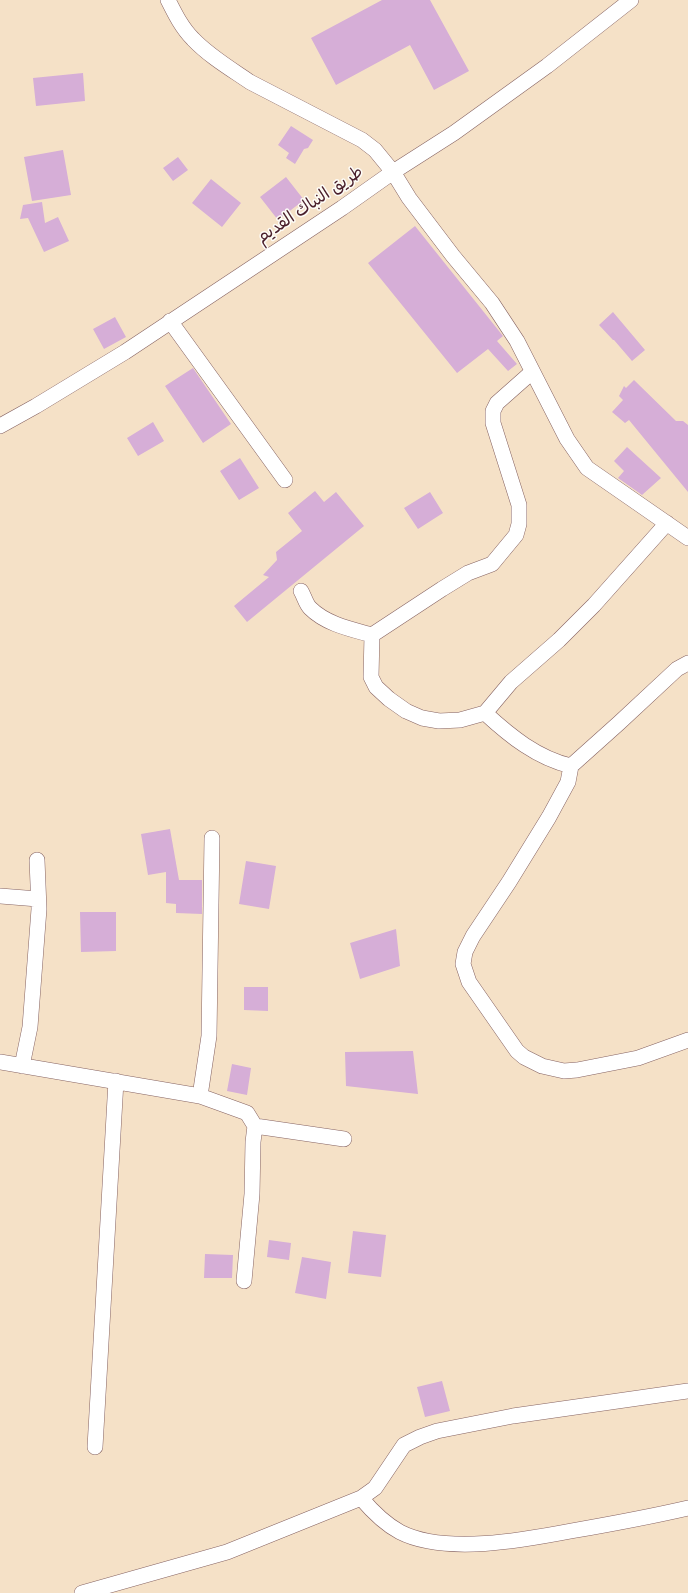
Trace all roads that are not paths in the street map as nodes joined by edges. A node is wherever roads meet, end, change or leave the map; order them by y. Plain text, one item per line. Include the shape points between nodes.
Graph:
1 (168, 0) edge
2 (631, 0) edge
3 (393, 172) junction
4 (170, 321) junction
5 (532, 372) junction
6 (0, 426) edge
7 (286, 480) dead end
8 (667, 523) junction
9 (688, 538) edge
10 (301, 591) dead end
11 (372, 635) junction
12 (688, 663) edge
13 (485, 713) junction
14 (571, 766) junction
15 (212, 838) dead end
16 (37, 860) dead end
17 (0, 896) edge
18 (38, 899) junction
19 (688, 1040) edge
20 (0, 1062) edge
21 (22, 1066) junction
22 (116, 1081) junction
23 (200, 1096) junction
24 (256, 1126) junction
25 (344, 1139) dead end
26 (244, 1282) dead end
27 (688, 1391) edge
28 (95, 1447) dead end
29 (361, 1498) junction
30 (688, 1508) edge
31 (82, 1593) edge

1 - 3 street via 179,21 193,39 228,67 250,82 362,140 375,150
2 - 3 street, طريق النباك القديم via 541,71 454,133
3 - 4 street, طريق النباك القديم
3 - 5 street via 418,210 492,303 517,341
4 - 6 street, طريق النباك القديم via 86,377
4 - 7 street
5 - 8 street via 567,440 587,468
5 - 11 street via 497,403 492,411 493,423 519,505 516,535 492,564 468,573
8 - 9 street
8 - 13 street via 594,605 511,682
10 - 11 street via 309,607 337,626
11 - 13 street via 371,677 376,687 406,711 422,718 439,721 460,720
12 - 14 street via 676,669
13 - 14 street via 512,737 550,760
14 - 19 street via 568,782 549,816 465,952 463,964 469,982 517,1051 542,1066 564,1071 577,1070 638,1058
15 - 23 street via 209,1036
16 - 18 street
17 - 18 street
18 - 21 street via 30,1027
20 - 21 street
21 - 22 street
22 - 23 street
22 - 28 street
23 - 24 street via 247,1113
24 - 25 street
24 - 26 street
27 - 29 street via 513,1416 437,1431 404,1446 375,1488
29 - 30 street via 374,1514 400,1532 430,1542 469,1544 512,1542
29 - 31 street via 227,1552

